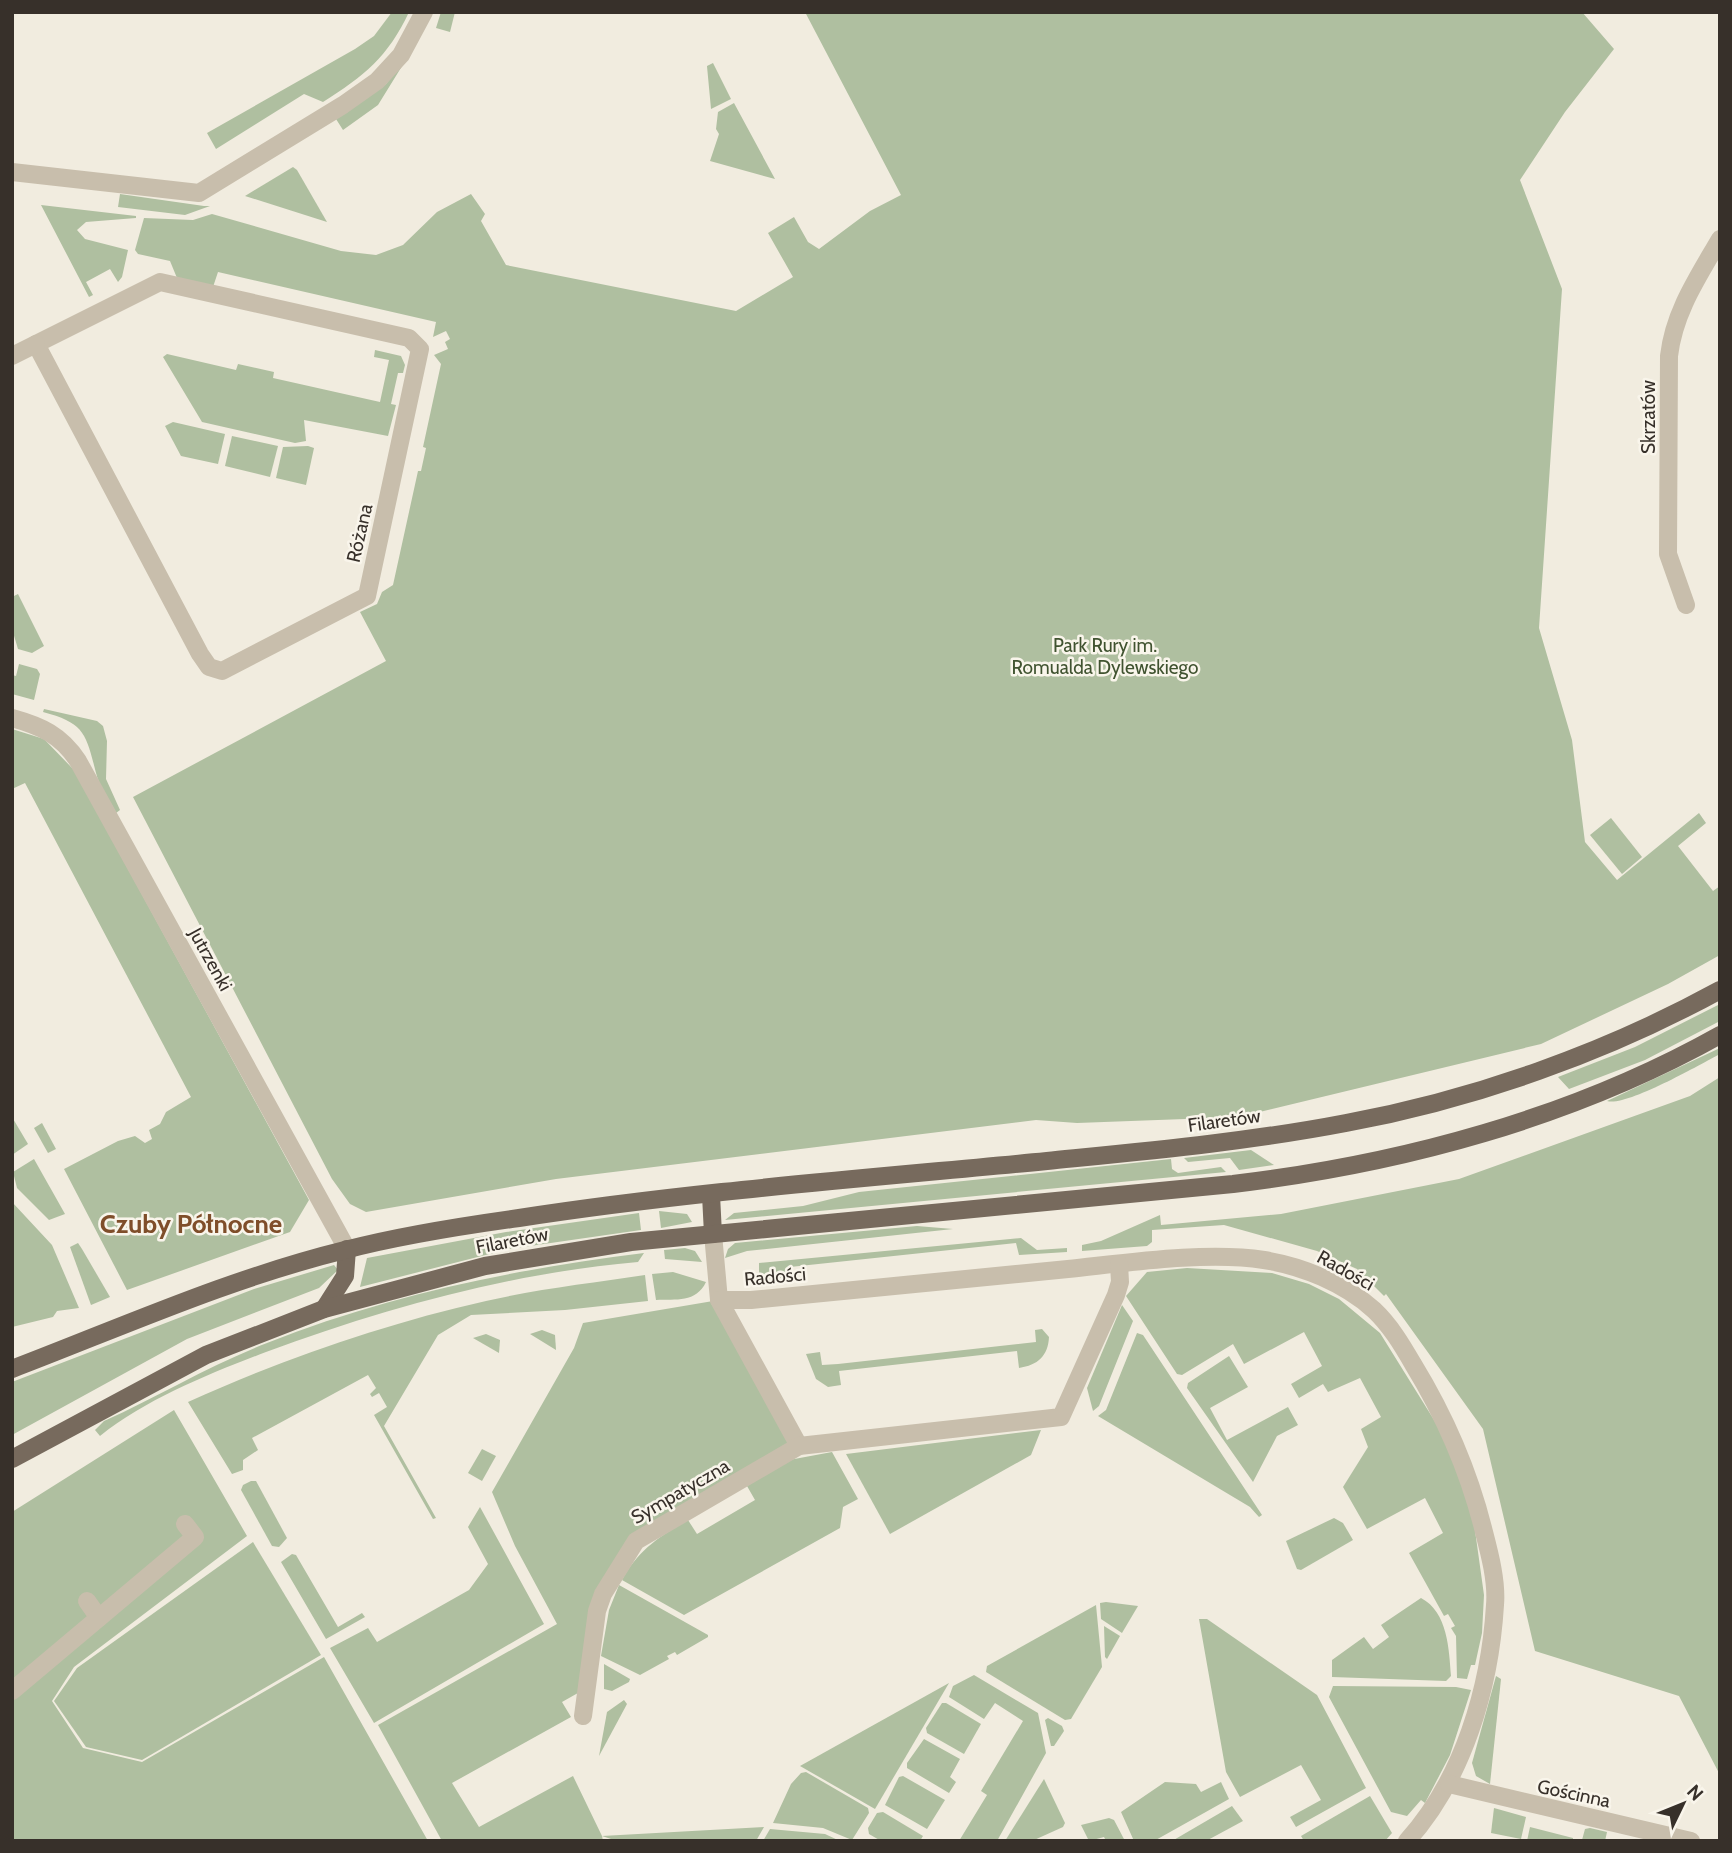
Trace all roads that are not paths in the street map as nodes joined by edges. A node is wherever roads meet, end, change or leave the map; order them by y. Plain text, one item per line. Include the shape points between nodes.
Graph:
1 (424, 12) edge
2 (12, 172) edge
3 (1720, 239) edge
4 (36, 344) junction
5 (12, 356) edge
6 (1686, 604) dead end
7 (12, 718) edge
8 (1720, 990) edge
9 (1720, 1035) edge
10 (711, 1195) junction
11 (713, 1234) junction
12 (347, 1249) junction
13 (1119, 1264) junction
14 (719, 1300) junction
15 (324, 1309) junction
16 (12, 1369) edge
17 (799, 1446) junction
18 (12, 1459) edge
19 (185, 1524) dead end
20 (87, 1601) dead end
21 (99, 1618) junction
22 (12, 1691) edge
23 (583, 1716) dead end
24 (1449, 1784) junction
25 (1406, 1841) edge
26 (1691, 1841) edge

1 - 2 street via 401,55 377,81 200,192
3 - 6 street, Skrzatów via 1685,300 1671,340 1668,546
4 - 4 street, Różana via 160,282 416,342 420,356 367,596 222,671 209,667
4 - 5 street, Różana
7 - 12 street, Jutrzenki via 62,739 78,761
8 - 10 main road, Filaretów via 1642,1029 1546,1066 1381,1116 1255,1138
9 - 11 main road, Filaretów via 1573,1103 1413,1152 1285,1178
10 - 11 main road
10 - 12 main road, Filaretów via 518,1218
11 - 14 street
11 - 15 main road, Filaretów via 515,1260
12 - 15 main road via 345,1276
12 - 16 main road, Filaretów via 254,1276
13 - 14 street, Radości
13 - 17 street, Sympatyczna via 1116,1295 1061,1417
13 - 24 street, Radości via 1225,1258 1262,1259 1290,1266 1357,1297 1395,1335 1443,1414 1473,1488 1496,1602 1486,1670
14 - 17 street
15 - 18 main road, Filaretów via 206,1355
17 - 23 street, Sympatyczna via 636,1541 597,1611
19 - 21 street via 195,1537
20 - 21 street
21 - 22 street
24 - 25 street, Radości via 1429,1817
24 - 26 street, Gościnna

